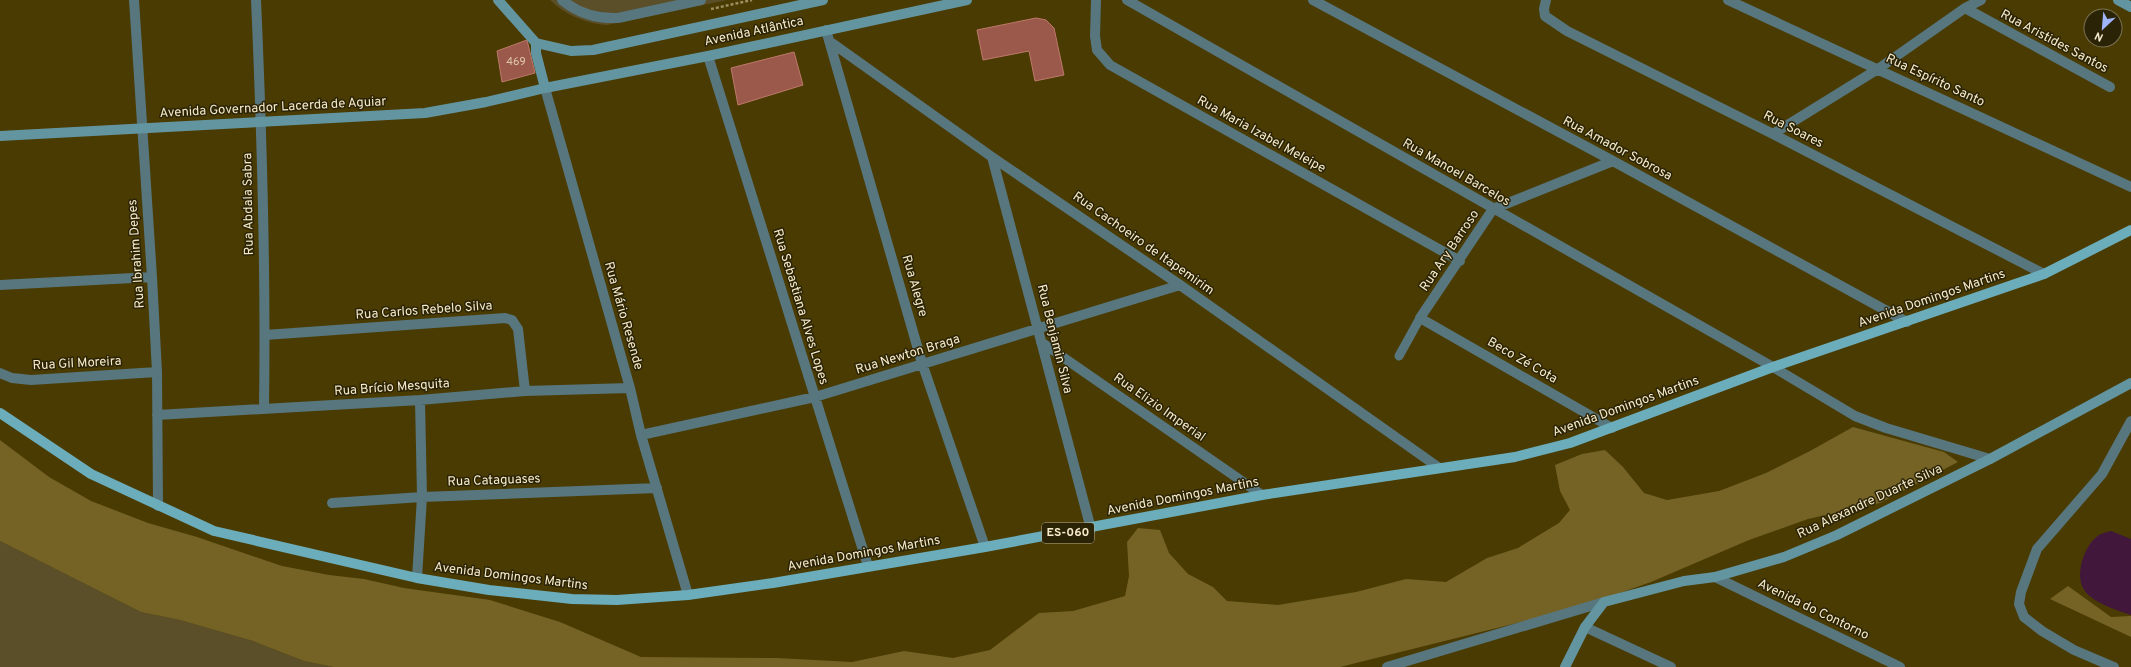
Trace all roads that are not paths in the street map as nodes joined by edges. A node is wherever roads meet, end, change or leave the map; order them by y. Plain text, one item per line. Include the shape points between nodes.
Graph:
1 (134, 0) edge
2 (256, 0) edge
3 (498, 0) edge
4 (562, 0) edge
5 (701, 0) edge
6 (823, 0) edge
7 (967, 0) edge
8 (1096, 0) edge
9 (1127, 0) edge
10 (1313, 0) edge
11 (1546, 0) edge
12 (1728, 0) edge
13 (2118, 0) edge
14 (1976, 1) edge
15 (2131, 7) edge
16 (1965, 8) junction
17 (826, 30) junction
18 (536, 43) junction
19 (832, 43) junction
20 (708, 56) junction
21 (1878, 68) junction
22 (2110, 87) dead end
23 (545, 88) junction
24 (261, 121) junction
25 (142, 127) junction
26 (1773, 134) junction
27 (0, 136) edge
28 (992, 157) junction
29 (1613, 161) junction
30 (2131, 186) edge
31 (1493, 209) junction
32 (2131, 230) edge
33 (1460, 261) junction
34 (2044, 274) junction
35 (152, 277) junction
36 (0, 285) edge
37 (1180, 285) junction
38 (1420, 318) junction
39 (1907, 322) junction
40 (1039, 329) junction
41 (265, 335) junction
42 (1041, 342) junction
43 (1399, 356) dead end
44 (922, 363) junction
45 (1773, 367) junction
46 (157, 372) junction
47 (0, 373) edge
48 (2131, 383) edge
49 (630, 388) junction
50 (525, 391) junction
51 (815, 397) junction
52 (420, 400) junction
53 (264, 408) junction
54 (0, 412) edge
55 (157, 416) junction
56 (2131, 421) edge
57 (1612, 428) junction
58 (641, 435) junction
59 (1990, 459) junction
60 (1438, 467) junction
61 (657, 488) junction
62 (1262, 495) junction
63 (422, 497) junction
64 (332, 503) dead end
65 (158, 506) junction
66 (1091, 528) junction
67 (986, 547) junction
68 (868, 566) junction
69 (1715, 577) junction
70 (417, 578) junction
71 (688, 595) junction
72 (1604, 602) junction
73 (1585, 627) junction
74 (1394, 666) edge
75 (1565, 667) edge
76 (1671, 667) edge
77 (1900, 667) edge
78 (2114, 667) edge

1 - 25 street, Rua Ibrahim Depes
2 - 24 street, Rua Abdala Sabra
3 - 18 street
4 - 5 street via 581,12 605,18 618,18
6 - 18 street, Avenida Atlântica via 593,50 571,51
7 - 17 street, Avenida Atlântica
8 - 33 street, Rua Maria Izabel Meleipe via 1097,50 1110,65
9 - 31 street, Rua Manoel Barcelos
10 - 29 street, Rua Amador Sobrosa
11 - 26 street, Rua Soares via 1546,16 1567,31
12 - 21 street, Rua Espírito Santo
13 - 15 street
14 - 16 street
16 - 21 street
16 - 22 street, Rua Aristides Santos
17 - 19 street, Rua Alegre
17 - 20 street, Avenida Atlântica
18 - 23 street, Rua Mário Resende
19 - 28 street, Rua Cachoeiro de Itapemirim
19 - 44 street, Rua Alegre
20 - 23 street, Avenida Atlântica
20 - 51 street, Rua Sebastiana Alves Lopes
21 - 26 street
21 - 30 street, Rua Espírito Santo
23 - 24 street, Avenida Governador Lacerda de Aguiar via 425,113
23 - 49 street, Rua Mário Resende
24 - 25 street, Avenida Governador Lacerda de Aguiar
24 - 41 street, Rua Abdala Sabra
25 - 27 street, Avenida Governador Lacerda de Aguiar
25 - 35 street, Rua Ibrahim Depes
26 - 34 street, Rua Soares
28 - 37 street, Rua Cachoeiro de Itapemirim
28 - 40 street, Rua Benjamin Silva
29 - 31 street, Rua Ary Barroso
29 - 39 street, Rua Amador Sobrosa
31 - 33 street, Rua Ary Barroso
31 - 45 street, Rua Manoel Barcelos
32 - 34 main road, Avenida Domingos Martins / ES-060
33 - 38 street, Rua Ary Barroso
34 - 39 main road, Avenida Domingos Martins / ES-060
35 - 36 street
35 - 46 street, Rua Ibrahim Depes
37 - 40 street, Rua Newton Braga
37 - 60 street, Rua Cachoeiro de Itapemirim
38 - 43 lane, Rua Ary Barroso
38 - 57 street, Beco Zé Cota
39 - 45 main road, Avenida Domingos Martins / ES-060
40 - 42 street, Rua Benjamin Silva
40 - 44 street, Rua Newton Braga
41 - 50 street, Rua Carlos Rebelo Silva via 505,318 512,320 518,329
41 - 53 street, Rua Abdala Sabra
42 - 62 street, Rua Elizio Imperial
42 - 66 street, Rua Benjamin Silva
44 - 51 street, Rua Newton Braga
44 - 67 street, Rua Alegre
45 - 57 main road, Avenida Domingos Martins / ES-060
45 - 59 street, Rua Manoel Barcelos via 1855,416 1886,428
46 - 47 street, Rua Gil Moreira via 32,380 12,378
46 - 55 street, Rua Ibrahim Depes
48 - 59 street, Rua Alexandre Duarte Silva
49 - 50 street, Rua Brício Mesquita
49 - 58 street, Rua Mário Resende
50 - 52 street, Rua Brício Mesquita
51 - 58 street, Rua Newton Braga
51 - 68 street, Rua Sebastiana Alves Lopes
52 - 53 street, Rua Brício Mesquita
52 - 63 street
53 - 55 street, Rua Brício Mesquita
54 - 65 main road, Avenida Domingos Martins / ES-060 via 91,474
55 - 65 street, Rua Ibrahim Depes
56 - 78 street via 2102,474 2038,549 2021,592 2019,604 2024,617 2042,631 2074,650
57 - 60 main road, Avenida Domingos Martins / ES-060 via 1570,444 1515,457
58 - 61 street, Rua Mário Resende
59 - 69 street, Rua Alexandre Duarte Silva via 1837,535 1784,557
60 - 62 main road, Avenida Domingos Martins / ES-060
61 - 63 street, Rua Cataguases
61 - 71 street, Rua Mário Resende
62 - 66 main road, Avenida Domingos Martins / ES-060
63 - 64 street, Rua Cataguases
63 - 70 street
65 - 70 main road, Avenida Domingos Martins / ES-060 via 214,531
66 - 67 main road, Avenida Domingos Martins / ES-060
67 - 68 main road, Avenida Domingos Martins / ES-060
68 - 71 main road, Avenida Domingos Martins / ES-060
69 - 72 street, Rua Alexandre Duarte Silva via 1684,581
69 - 77 street, Avenida do Contorno
70 - 71 main road, Avenida Domingos Martins / ES-060 via 489,590 572,599 617,600
72 - 73 street
72 - 74 street
73 - 75 street
73 - 76 street

